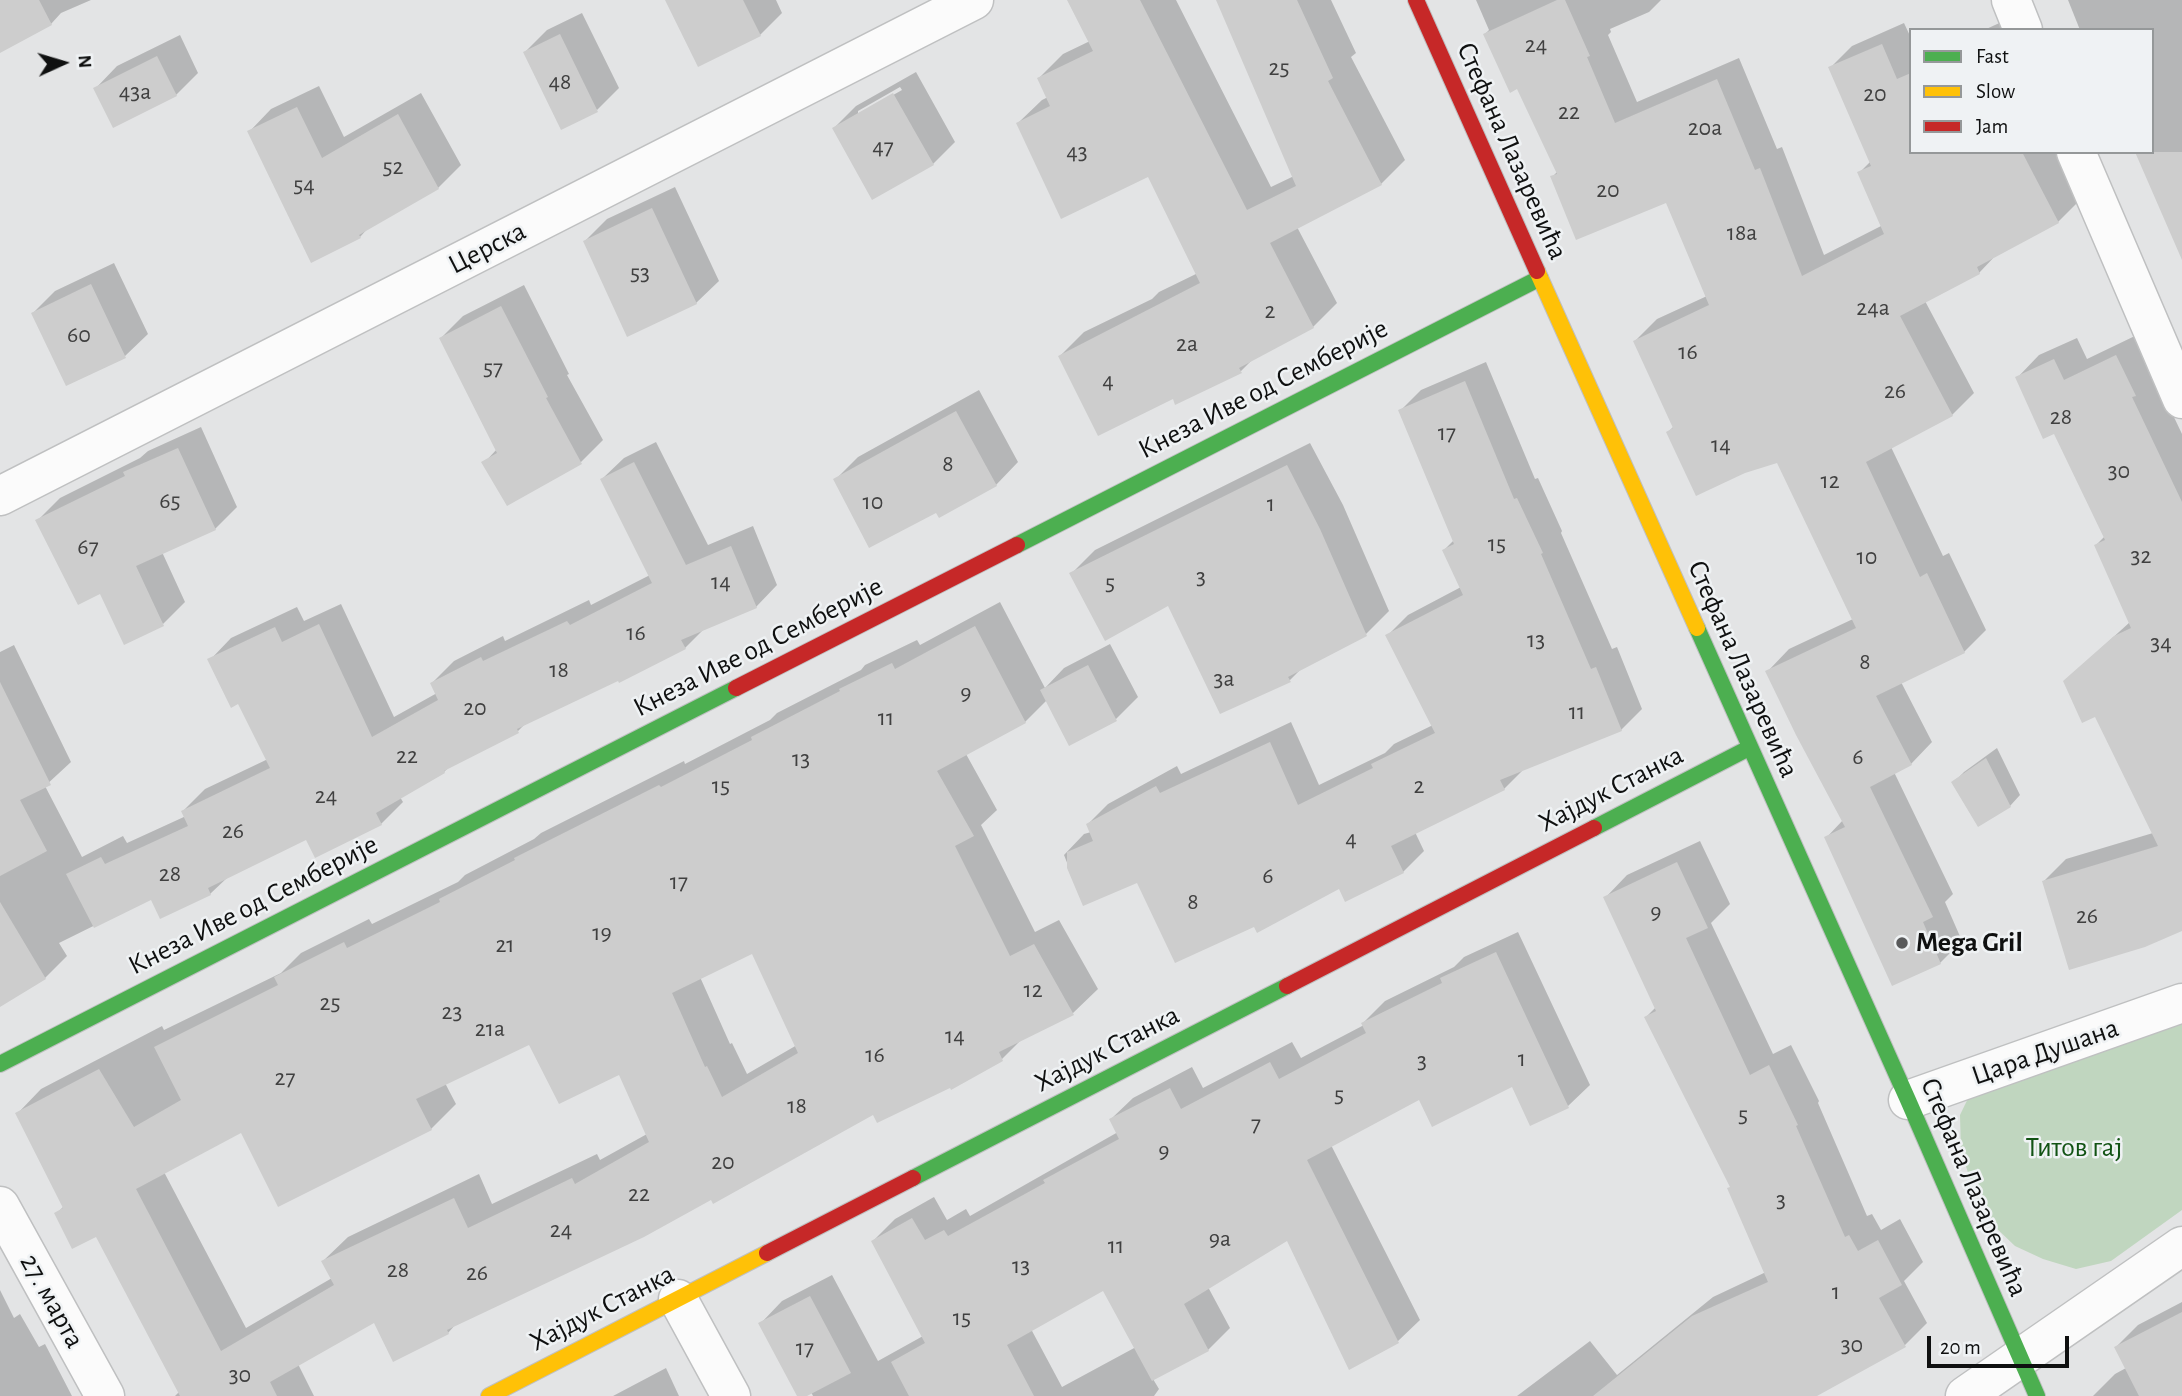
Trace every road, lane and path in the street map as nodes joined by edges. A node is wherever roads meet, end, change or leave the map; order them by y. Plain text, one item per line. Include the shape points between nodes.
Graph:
1 (974, 0) edge
2 (1416, 0) edge
3 (2011, 0) edge
4 (2022, 28) edge
5 (2077, 154) edge
6 (1540, 278) junction
7 (2182, 399) edge
8 (0, 496) edge
9 (1749, 748) junction
10 (2182, 1003) edge
11 (0, 1064) edge
12 (1908, 1100) junction
13 (0, 1206) edge
14 (2182, 1246) edge
15 (678, 1298) junction
16 (2020, 1359) junction
17 (105, 1396) edge
18 (489, 1396) edge
19 (730, 1396) edge
20 (1965, 1396) edge
21 (2037, 1396) edge

1 - 8 street, Церска
2 - 6 street, Стефана Лазаревића
3 - 4 street
5 - 7 street
6 - 9 street, Стефана Лазаревића
6 - 11 street, Кнеза Иве од Семберије
9 - 12 street, Стефана Лазаревића
9 - 15 street, Хајдук Станка
10 - 12 street, Цара Душана
12 - 16 street, Стефана Лазаревића
13 - 17 street, 27. марта
14 - 16 street
15 - 18 street, Хајдук Станка
15 - 19 street
16 - 20 street
16 - 21 street, Стефана Лазаревића

